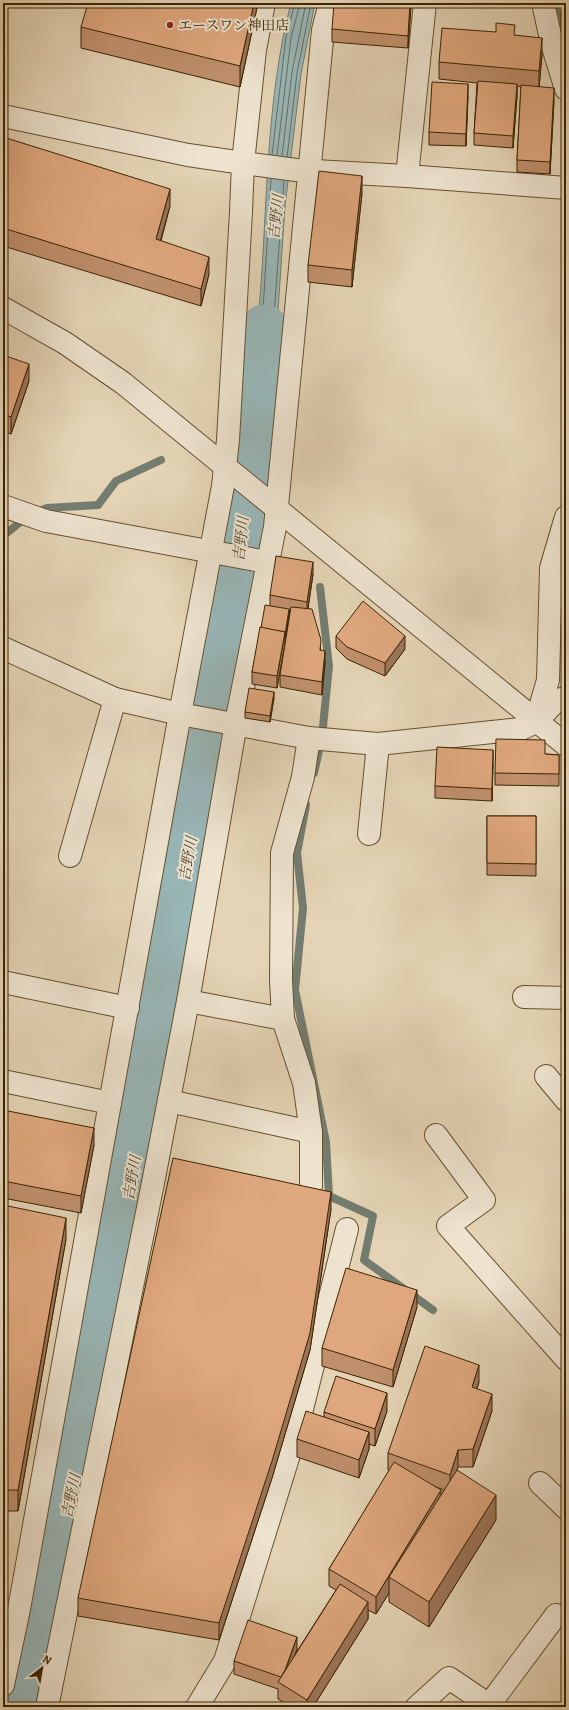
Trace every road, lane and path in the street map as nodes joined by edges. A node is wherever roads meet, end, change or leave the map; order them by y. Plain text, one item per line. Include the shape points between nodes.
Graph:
1 (264, 3) edge
2 (330, 3) edge
3 (425, 3) edge
4 (543, 3) edge
5 (566, 89) edge
6 (3, 116) edge
7 (252, 164) junction
8 (303, 170) junction
9 (407, 176) junction
10 (566, 188) edge
11 (3, 308) edge
12 (231, 472) junction
13 (271, 504) junction
14 (7, 508) edge
15 (566, 517) edge
16 (214, 553) junction
17 (263, 561) junction
18 (3, 648) edge
19 (566, 698) edge
20 (115, 699) junction
21 (184, 715) junction
22 (536, 722) junction
23 (231, 723) junction
24 (318, 738) junction
25 (378, 744) junction
26 (566, 745) edge
27 (368, 834) dead end
28 (70, 856) dead end
29 (3, 982) edge
30 (524, 997) dead end
31 (566, 998) edge
32 (188, 1001) junction
33 (128, 1008) junction
34 (284, 1019) junction
35 (546, 1076) dead end
36 (3, 1081) edge
37 (566, 1100) edge
38 (169, 1101) junction
39 (110, 1103) junction
40 (311, 1132) junction
41 (436, 1135) dead end
42 (311, 1186) edge
43 (347, 1229) dead end
44 (566, 1359) edge
45 (540, 1483) dead end
46 (566, 1508) edge
47 (556, 1615) dead end
48 (3, 1685) edge
49 (47, 1707) edge
50 (197, 1707) edge
51 (417, 1707) edge

1 - 7 street via 255,50
2 - 8 street via 323,30
3 - 9 street
4 - 5 street
6 - 7 street via 188,155
7 - 8 street
7 - 12 street via 241,220 228,440
8 - 9 street
8 - 13 street
9 - 10 street
11 - 12 street via 65,343 123,383
12 - 13 street
12 - 16 street
13 - 17 street via 275,527
13 - 22 street
14 - 16 street via 46,521
15 - 22 street via 551,568 548,680
16 - 17 street
16 - 21 street
17 - 23 street
18 - 20 street
19 - 22 street via 557,700
20 - 21 street
20 - 28 street
21 - 23 street
21 - 33 street
22 - 25 street via 522,729
22 - 26 street
23 - 24 street
23 - 32 street
24 - 25 street
24 - 34 street via 282,853 281,980
25 - 27 street
29 - 33 street
30 - 31 street
32 - 34 street
32 - 38 street
33 - 39 street
34 - 40 street via 304,1083
35 - 37 street
36 - 39 street
38 - 40 street
38 - 49 street
39 - 48 street
40 - 42 street
41 - 44 street via 484,1200 448,1226
43 - 50 street via 298,1429 226,1661
45 - 46 street
47 - 51 street via 489,1705 449,1678

